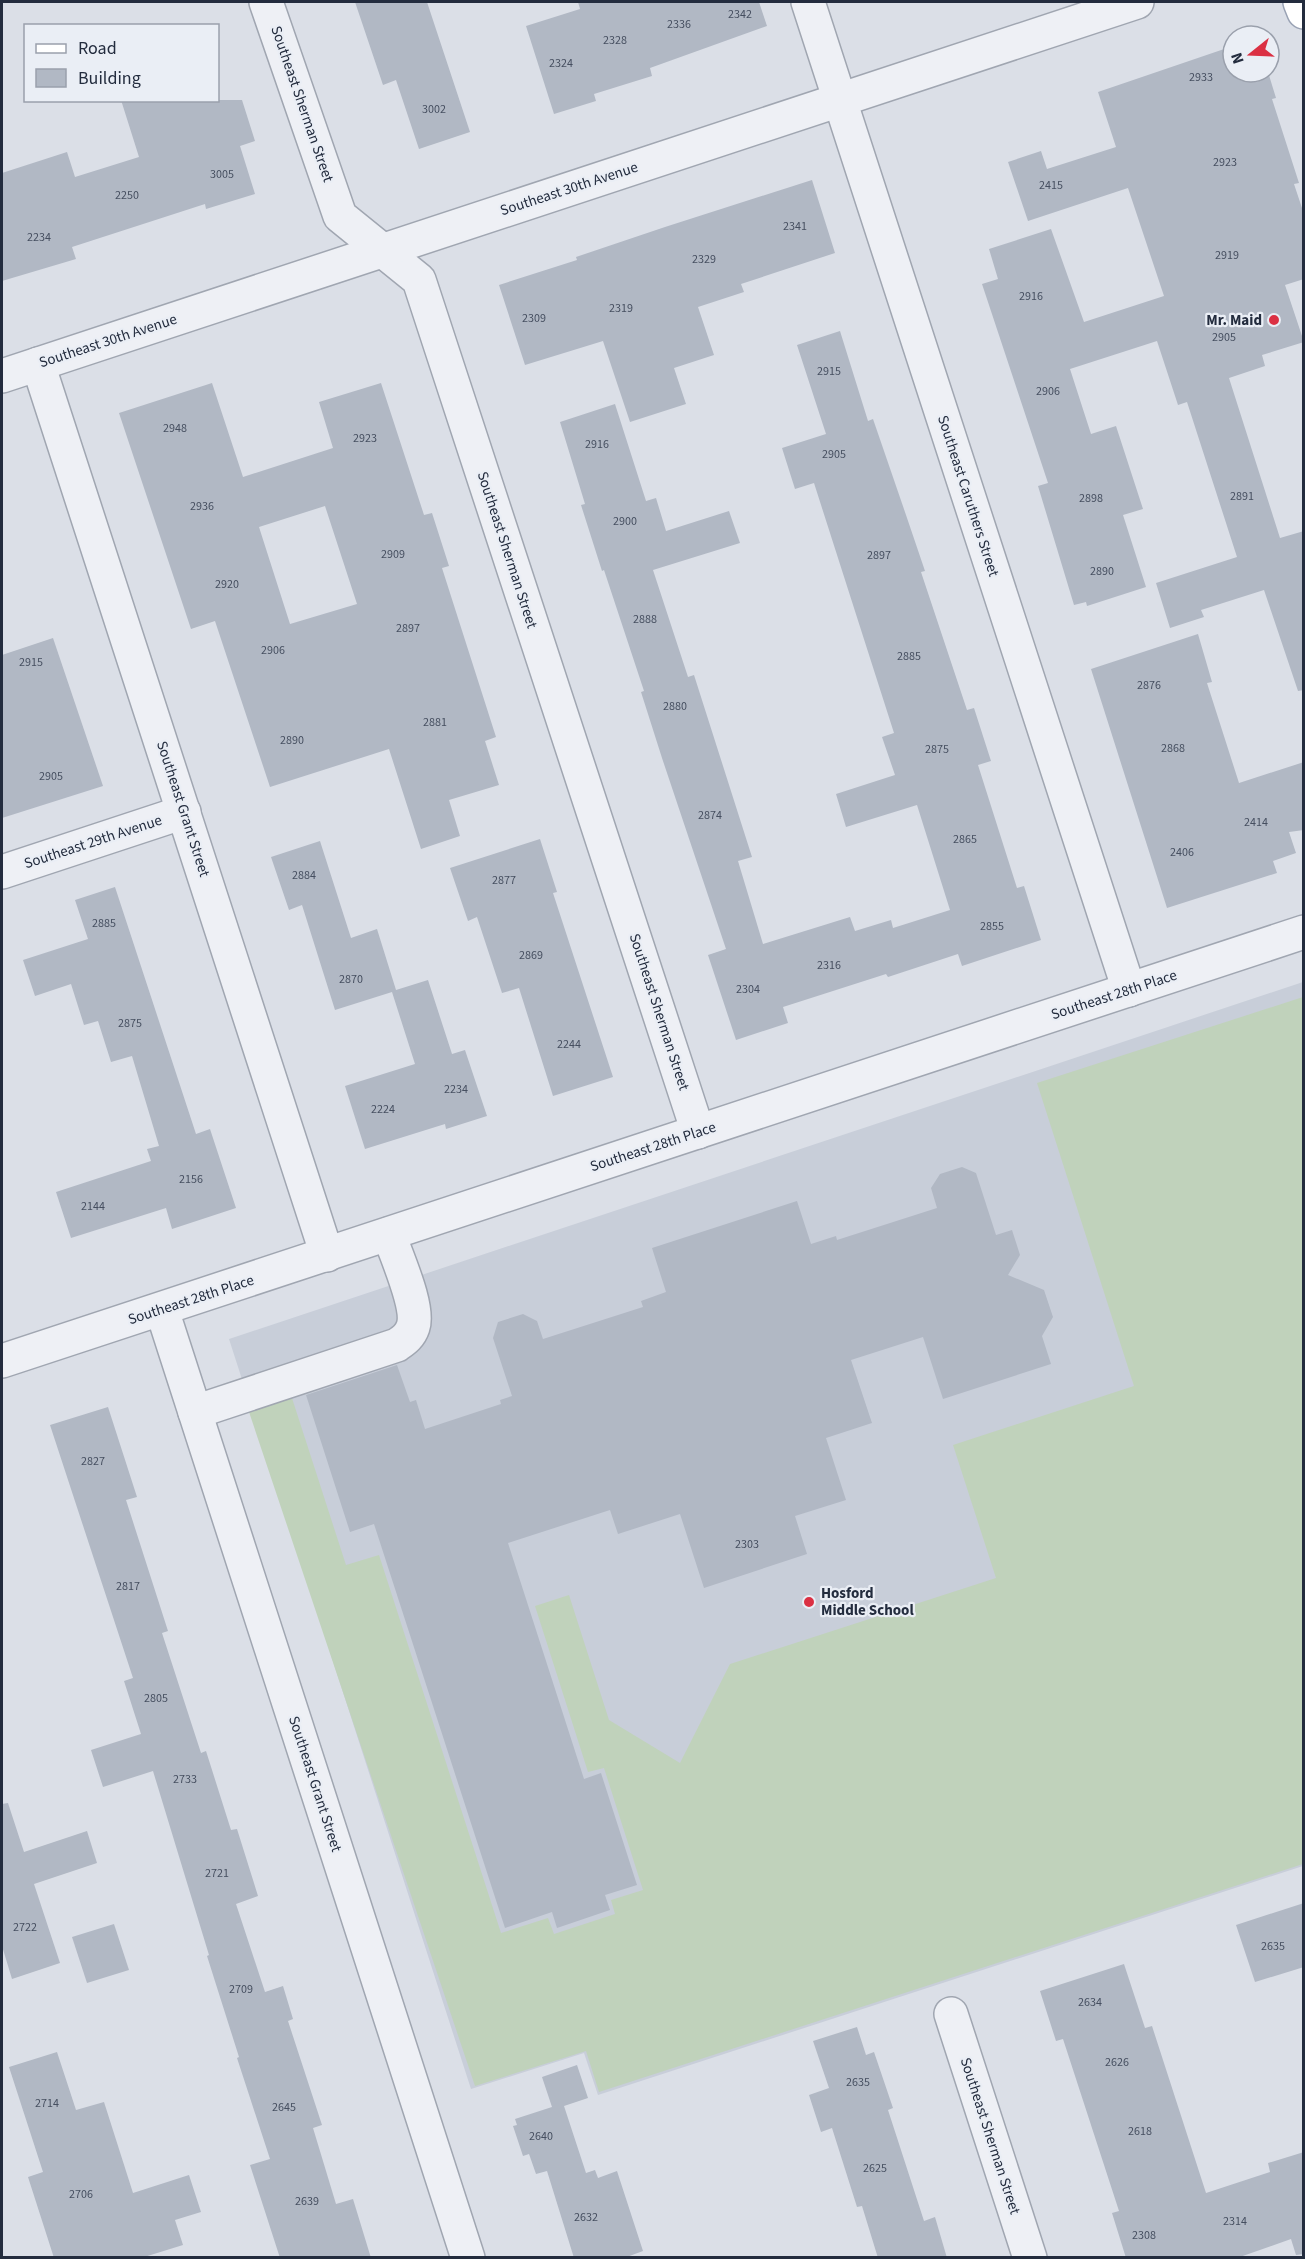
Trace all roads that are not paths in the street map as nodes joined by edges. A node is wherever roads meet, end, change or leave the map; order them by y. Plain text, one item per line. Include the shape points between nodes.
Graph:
1 (266, 2) edge
2 (808, 2) edge
3 (1137, 2) edge
4 (1300, 2) edge
5 (1304, 12) edge
6 (839, 100) junction
7 (382, 251) junction
8 (38, 364) junction
9 (2, 376) edge
10 (184, 812) junction
11 (2, 872) edge
12 (1304, 932) edge
13 (1129, 990) junction
14 (698, 1132) junction
15 (389, 1234) junction
16 (327, 1255) junction
17 (162, 1310) junction
18 (2, 1362) edge
19 (195, 1412) junction
20 (951, 2014) dead end
21 (468, 2258) edge
22 (1030, 2258) edge

1 - 7 street, Southeast Sherman Street via 340,216
2 - 6 street, Southeast Caruthers Street
3 - 6 street, Southeast 30th Avenue
4 - 5 main road
6 - 7 street, Southeast 30th Avenue
6 - 13 street, Southeast Caruthers Street
7 - 8 street, Southeast 30th Avenue
7 - 14 street, Southeast Sherman Street via 419,280
8 - 9 street, Southeast 30th Avenue
8 - 10 street, Southeast Grant Street
10 - 11 street, Southeast 29th Avenue
10 - 16 street, Southeast Grant Street
12 - 13 street, Southeast 28th Place
13 - 14 street, Southeast 28th Place
14 - 15 street, Southeast 28th Place
15 - 16 street, Southeast 28th Place
15 - 19 street via 413,1309 414,1325 408,1337 397,1345
16 - 17 street, Southeast 28th Place
17 - 18 street, Southeast 28th Place
17 - 19 street, Southeast Grant Street
19 - 21 street, Southeast Grant Street
20 - 22 street, Southeast Sherman Street

